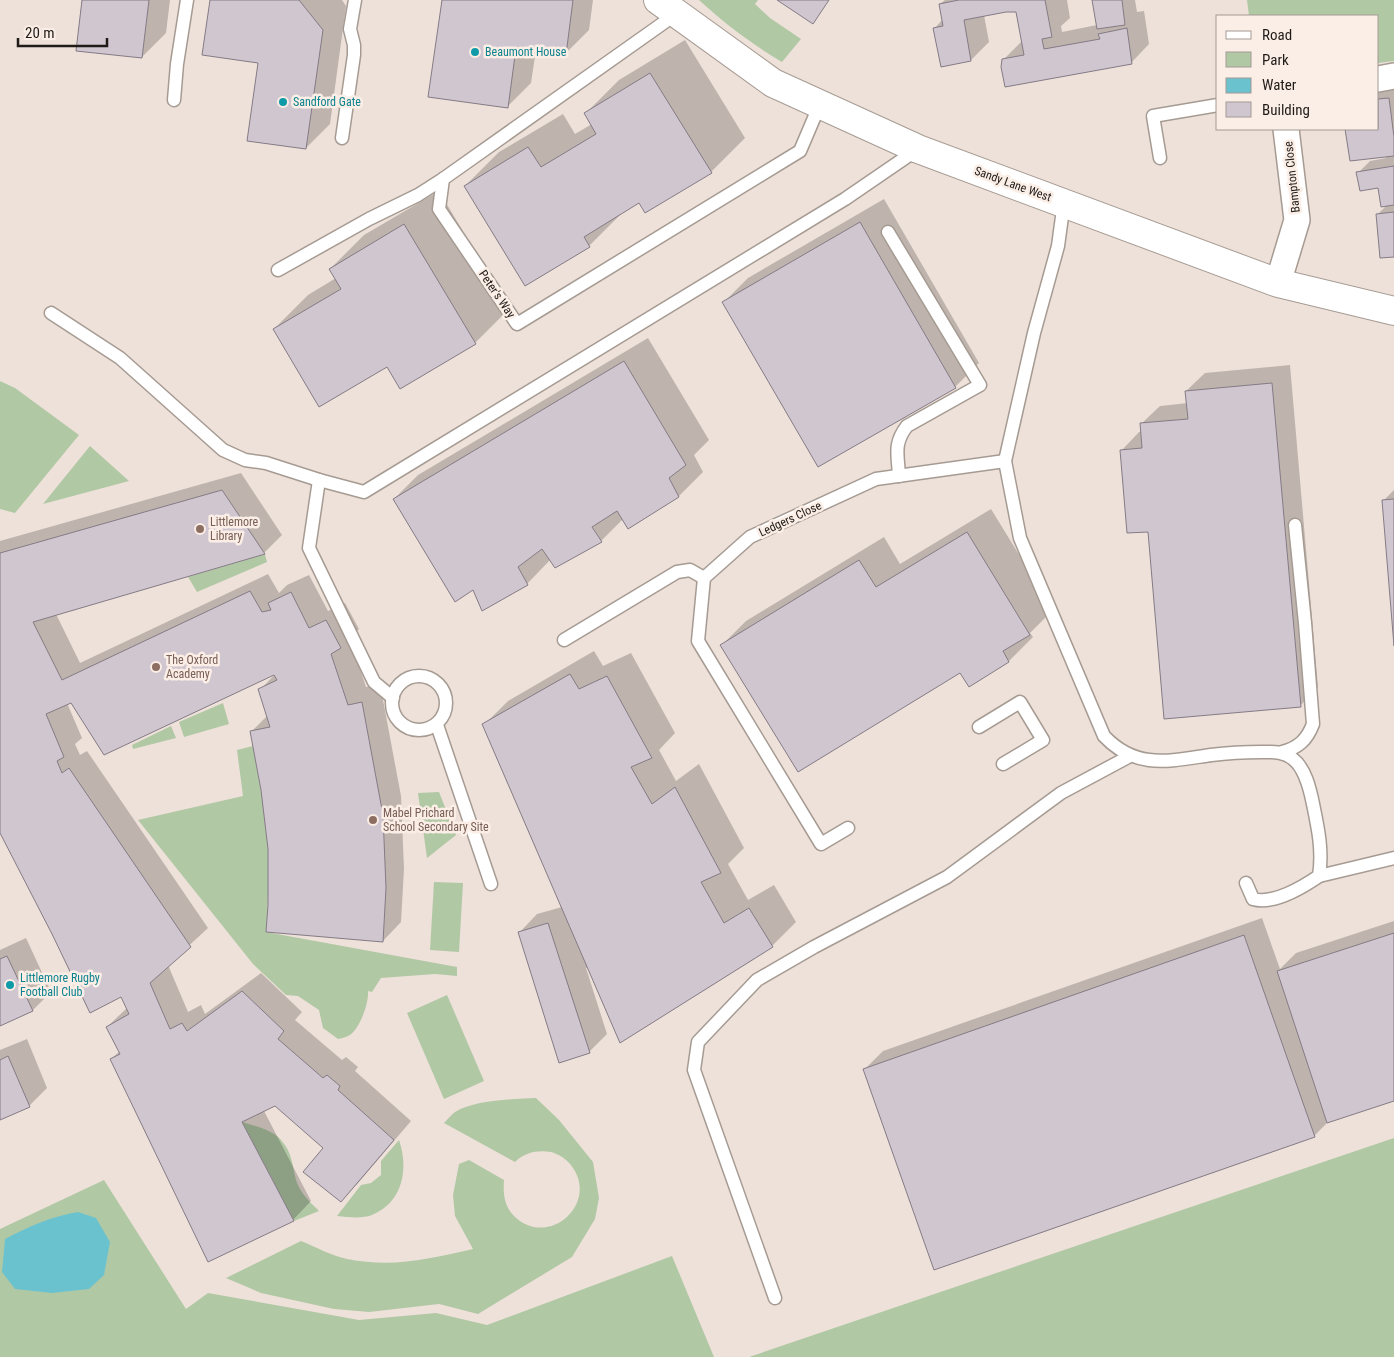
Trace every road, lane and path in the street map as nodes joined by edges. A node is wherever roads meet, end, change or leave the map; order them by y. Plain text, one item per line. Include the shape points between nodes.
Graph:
1 (187, 0) edge
2 (354, 0) edge
3 (667, 7) edge
4 (1394, 76) edge
5 (1379, 79) edge
6 (174, 100) dead end
7 (820, 104) junction
8 (1216, 105) edge
9 (1286, 130) edge
10 (342, 138) dead end
11 (918, 149) junction
12 (1160, 158) dead end
13 (443, 179) junction
14 (1064, 202) junction
15 (888, 232) dead end
16 (278, 270) dead end
17 (1278, 283) junction
18 (1394, 311) edge
19 (51, 313) dead end
20 (1005, 461) junction
21 (899, 476) junction
22 (319, 480) junction
23 (1295, 525) dead end
24 (704, 578) junction
25 (564, 640) dead end
26 (392, 698) junction
27 (437, 725) junction
28 (979, 727) dead end
29 (1282, 752) junction
30 (1130, 756) junction
31 (1003, 764) dead end
32 (848, 828) dead end
33 (1394, 858) edge
34 (1319, 876) junction
35 (1246, 883) dead end
36 (491, 884) dead end
37 (775, 1298) dead end

1 - 6 lane
2 - 10 lane via 350,28 354,54
3 - 7 street, Sandy Lane West via 772,83
3 - 13 lane
4 - 5 street
7 - 11 street, Sandy Lane West
7 - 13 lane, Peter's Way via 800,151 517,324 439,209
8 - 12 lane via 1152,116
9 - 17 street, Bampton Close via 1297,220
11 - 14 street, Sandy Lane West
11 - 22 lane via 846,199 364,492
13 - 16 lane
14 - 17 street, Sandy Lane West
14 - 20 lane via 1058,246
15 - 21 lane via 980,385 906,426 897,444
17 - 18 street, Sandy Lane West
19 - 22 lane via 120,358 223,450 245,460 266,463
20 - 21 lane, Ledgers Close
20 - 30 lane via 1020,538 1104,736 1114,747
21 - 24 lane, Ledgers Close via 876,480 750,537
22 - 26 lane via 309,548 374,682
23 - 29 lane via 1313,724 1300,744
24 - 25 lane via 690,570 677,572
24 - 32 lane via 698,641 821,844
26 - 27 lane via 394,714 405,727 422,730
26 - 27 lane via 402,682 411,677 420,676 438,682 447,699 443,717
27 - 36 lane
28 - 31 lane via 1020,702 1043,740
29 - 30 lane via 1242,752 1164,762
29 - 34 lane via 1294,759 1310,790 1320,840
30 - 37 lane via 1061,793 947,877 757,980 698,1042 694,1070
33 - 34 lane
34 - 35 lane via 1304,886 1262,902 1253,899

